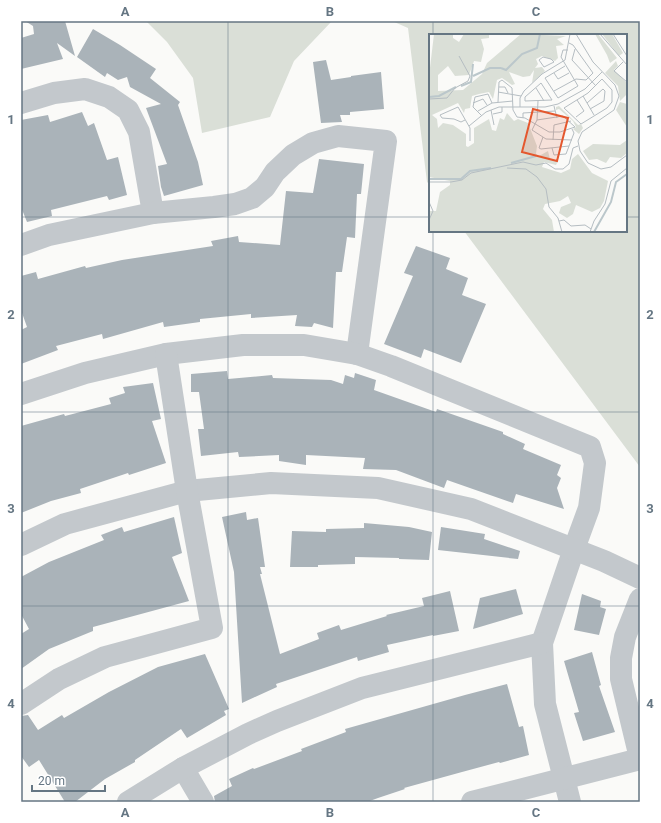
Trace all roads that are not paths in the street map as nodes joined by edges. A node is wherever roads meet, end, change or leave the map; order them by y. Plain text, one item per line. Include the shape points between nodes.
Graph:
1 (21, 103) edge
2 (153, 214) junction
3 (21, 245) edge
4 (166, 354) junction
5 (357, 354) junction
6 (21, 394) edge
7 (187, 490) junction
8 (21, 545) edge
9 (574, 549) junction
10 (640, 578) edge
11 (640, 599) edge
12 (542, 643) junction
13 (21, 704) edge
14 (640, 758) edge
15 (183, 768) junction
16 (564, 778) junction
17 (128, 802) edge
18 (203, 802) edge
19 (472, 802) edge
20 (570, 802) edge

1 - 2 street via 54,93 85,89 109,97 128,110 139,132
2 - 3 street via 49,235
2 - 5 street via 235,204 252,198 293,155 313,143 338,136 386,141
4 - 5 street via 244,345 304,345
4 - 6 street via 85,373
4 - 7 street
5 - 9 street via 590,447 595,463 589,508
7 - 8 street via 65,524
7 - 9 street via 271,483 378,488 471,509
7 - 13 street via 212,628 105,657 59,679
9 - 10 street
9 - 12 street
11 - 14 street via 625,637 621,679
12 - 15 street via 362,688 277,721
12 - 16 street via 545,704
14 - 16 street
15 - 17 street
15 - 18 street
16 - 19 street
16 - 20 street

